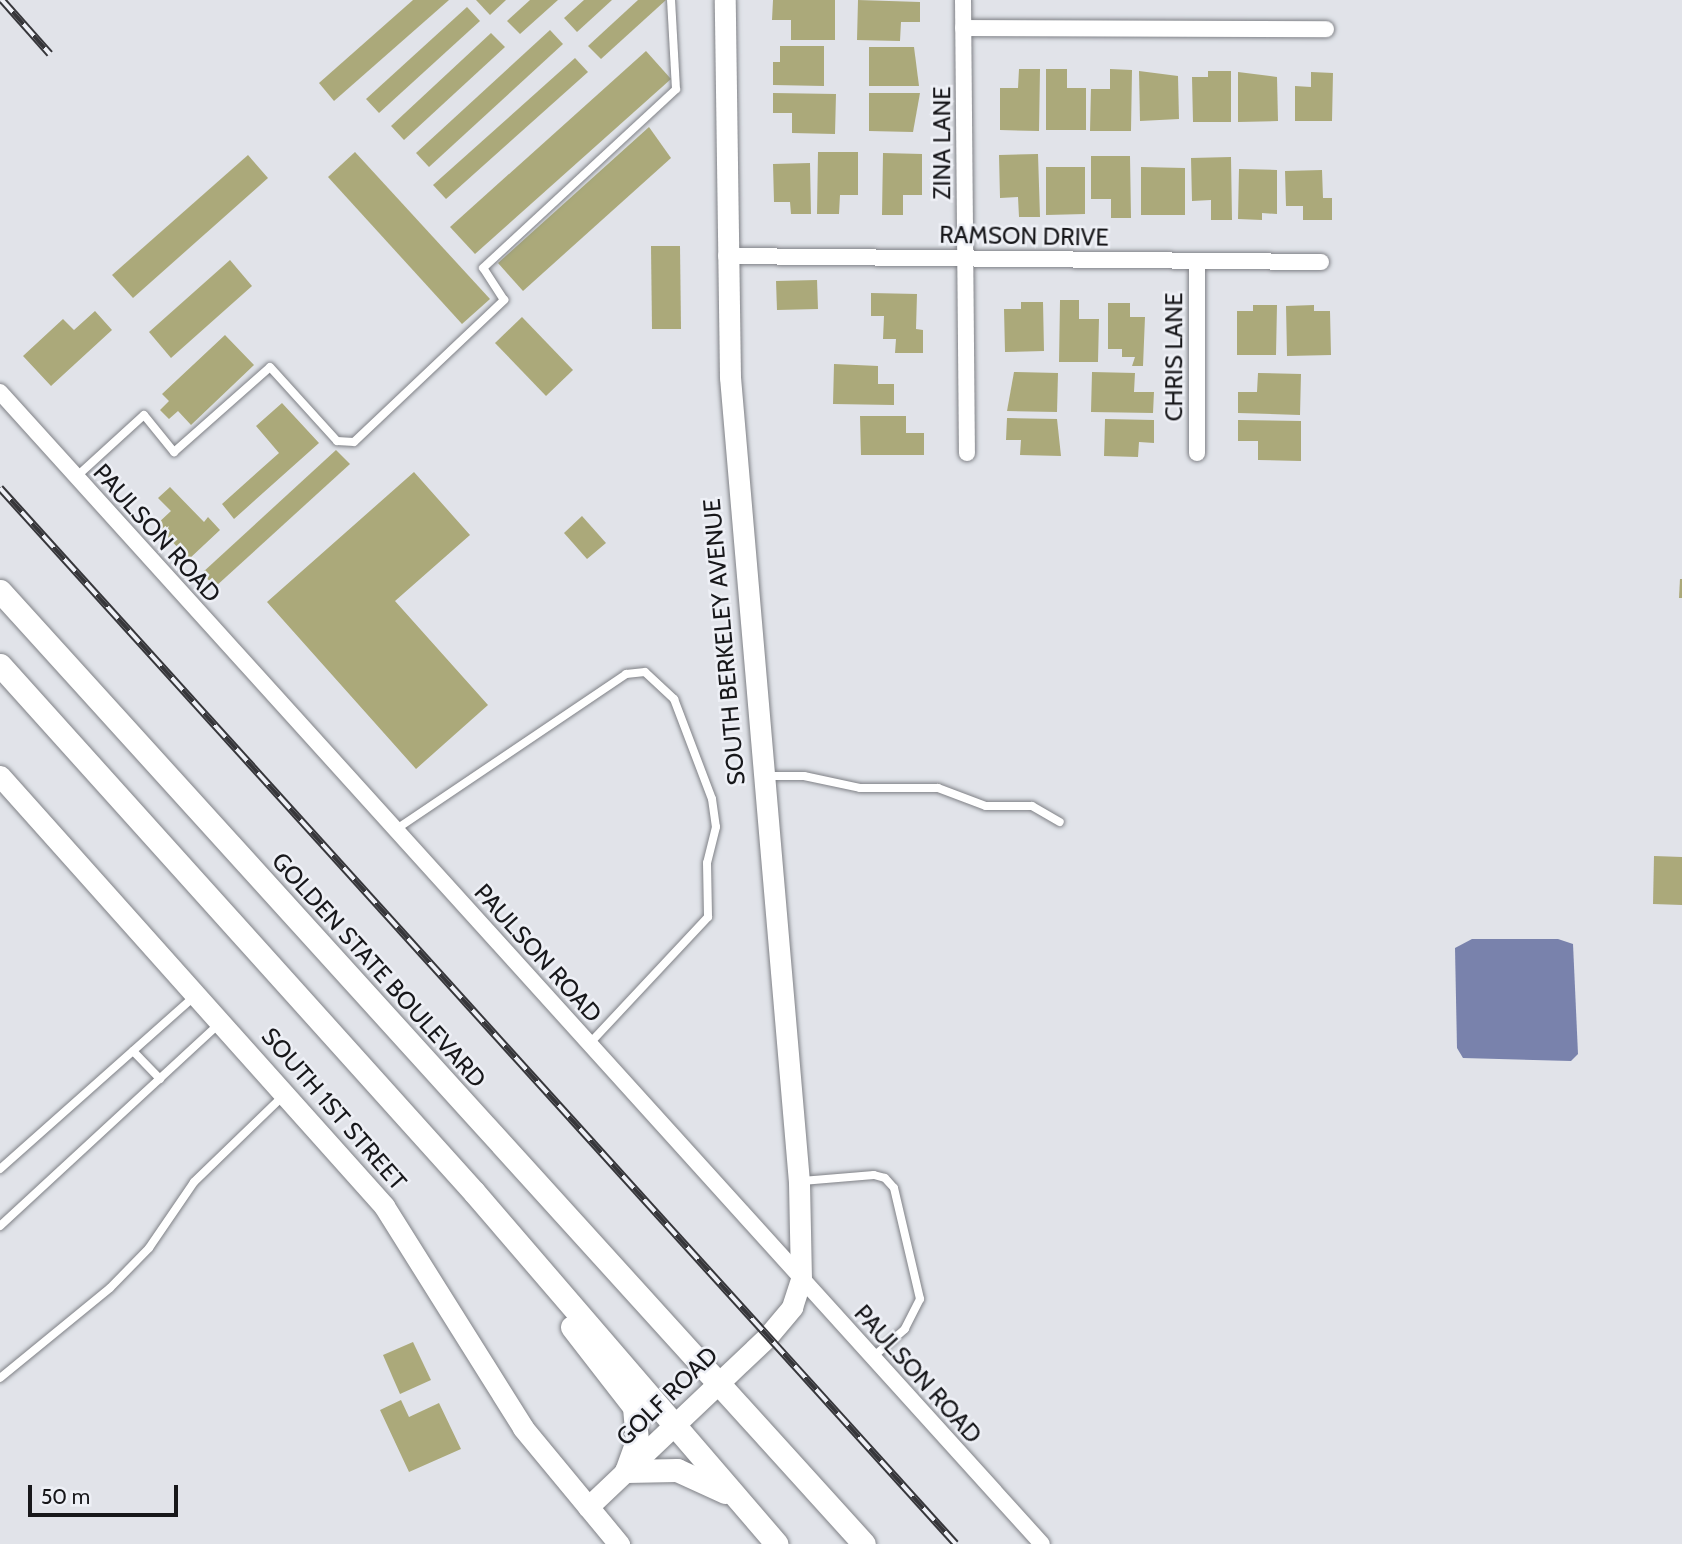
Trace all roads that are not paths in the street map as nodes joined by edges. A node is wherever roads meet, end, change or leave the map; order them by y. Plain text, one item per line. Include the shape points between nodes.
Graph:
1 (671, 0) edge
2 (725, 0) edge
3 (963, 0) edge
4 (963, 28) junction
5 (1326, 29) dead end
6 (726, 256) junction
7 (965, 258) junction
8 (1197, 261) junction
9 (1321, 262) dead end
10 (0, 392) edge
11 (967, 453) dead end
12 (1197, 453) dead end
13 (76, 477) junction
14 (0, 592) edge
15 (0, 665) edge
16 (0, 776) edge
17 (761, 776) junction
18 (1060, 822) dead end
19 (395, 830) junction
20 (198, 993) junction
21 (222, 1022) junction
22 (589, 1044) junction
23 (134, 1051) junction
24 (160, 1079) junction
25 (286, 1093) junction
26 (0, 1169) edge
27 (799, 1182) junction
28 (0, 1226) edge
29 (801, 1279) junction
30 (569, 1303) junction
31 (873, 1357) junction
32 (0, 1378) edge
33 (718, 1384) junction
34 (675, 1425) junction
35 (626, 1471) junction
36 (732, 1492) junction
37 (588, 1507) junction
38 (610, 1538) edge
39 (777, 1544) edge
40 (864, 1544) edge
41 (1042, 1544) edge

1 - 13 lane via 676,89 483,268 504,300 354,442 337,441 270,367 174,452 144,415
2 - 6 street, SOUTH BERKELEY AVENUE
3 - 4 street, ZINA LANE
4 - 5 street
4 - 7 street, ZINA LANE
6 - 7 street, RAMSON DRIVE
6 - 17 street, SOUTH BERKELEY AVENUE via 730,377
7 - 8 street, RAMSON DRIVE
7 - 11 street, ZINA LANE
8 - 9 street, RAMSON DRIVE
8 - 12 street, CHRIS LANE
10 - 13 street, PAULSON ROAD
13 - 19 street, PAULSON ROAD
14 - 33 main road, GOLDEN STATE BOULEVARD
15 - 30 main road
16 - 20 street, SOUTH 1ST STREET
17 - 18 lane via 804,776 860,788 938,788 986,806 1032,806
17 - 27 street, SOUTH BERKELEY AVENUE
19 - 22 street, PAULSON ROAD
19 - 22 lane via 626,674 645,672 674,699 712,799 716,827 707,863 708,917
20 - 21 street, SOUTH 1ST STREET
20 - 23 lane
21 - 24 lane
21 - 25 street, SOUTH 1ST STREET
22 - 29 street, PAULSON ROAD
23 - 24 lane
23 - 26 lane
24 - 28 lane
25 - 32 lane via 194,1182 149,1248 110,1287
25 - 37 street, SOUTH 1ST STREET via 396,1222 502,1398 535,1446
27 - 29 street, SOUTH BERKELEY AVENUE
27 - 31 lane via 874,1175 894,1188 920,1299 905,1329
29 - 31 street, PAULSON ROAD
29 - 33 street, GOLF ROAD via 787,1315
30 - 34 main road
30 - 35 main road via 572,1329 634,1407 637,1441
31 - 41 street, PAULSON ROAD
33 - 34 street, GOLF ROAD
33 - 40 main road, GOLDEN STATE BOULEVARD
34 - 35 street, GOLF ROAD
34 - 36 main road
35 - 36 main road via 667,1468 689,1474 719,1492
35 - 37 street, GOLF ROAD
36 - 39 main road
37 - 38 street

